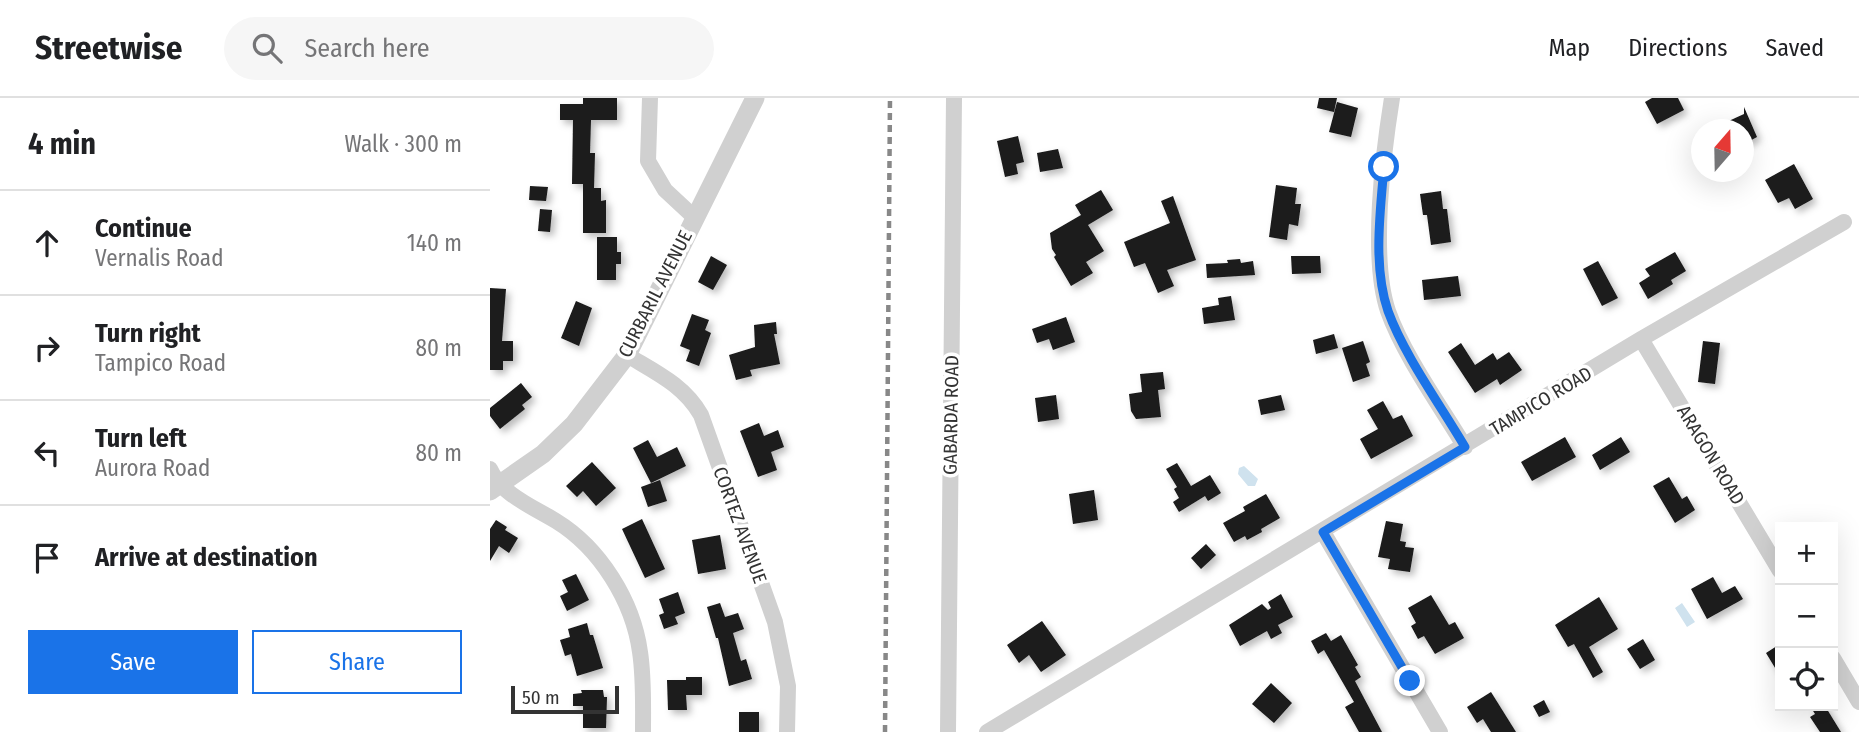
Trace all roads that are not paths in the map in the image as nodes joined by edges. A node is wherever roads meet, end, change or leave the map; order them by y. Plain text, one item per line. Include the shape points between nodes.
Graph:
1 (650, 98) edge
2 (755, 98) edge
3 (954, 98) edge
4 (1392, 98) edge
5 (694, 217) junction
6 (1844, 222) dead end
7 (1642, 339) junction
8 (627, 355) junction
9 (1465, 447) junction
10 (493, 482) edge
11 (1323, 532) junction
12 (1775, 563) edge
13 (1838, 667) edge
14 (1859, 702) edge
15 (642, 732) edge
16 (787, 732) edge
17 (948, 732) edge
18 (987, 732) edge
19 (1440, 732) edge

1 - 5 street via 648,162 665,190
2 - 5 street, CURBARIL AVENUE
3 - 17 street, GABARDA ROAD
4 - 9 street via 1380,237 1388,310
5 - 8 street, CURBARIL AVENUE
6 - 7 street, TAMPICO ROAD
7 - 9 street, TAMPICO ROAD
7 - 12 street, ARAGON ROAD
8 - 10 street, CURBARIL AVENUE via 543,454
8 - 16 street, CORTEZ AVENUE via 676,384 701,415 779,636 788,686
9 - 11 street, TAMPICO ROAD
10 - 15 street via 566,527 616,583 632,617 640,652
11 - 18 street, TAMPICO ROAD
11 - 19 street
13 - 14 street

